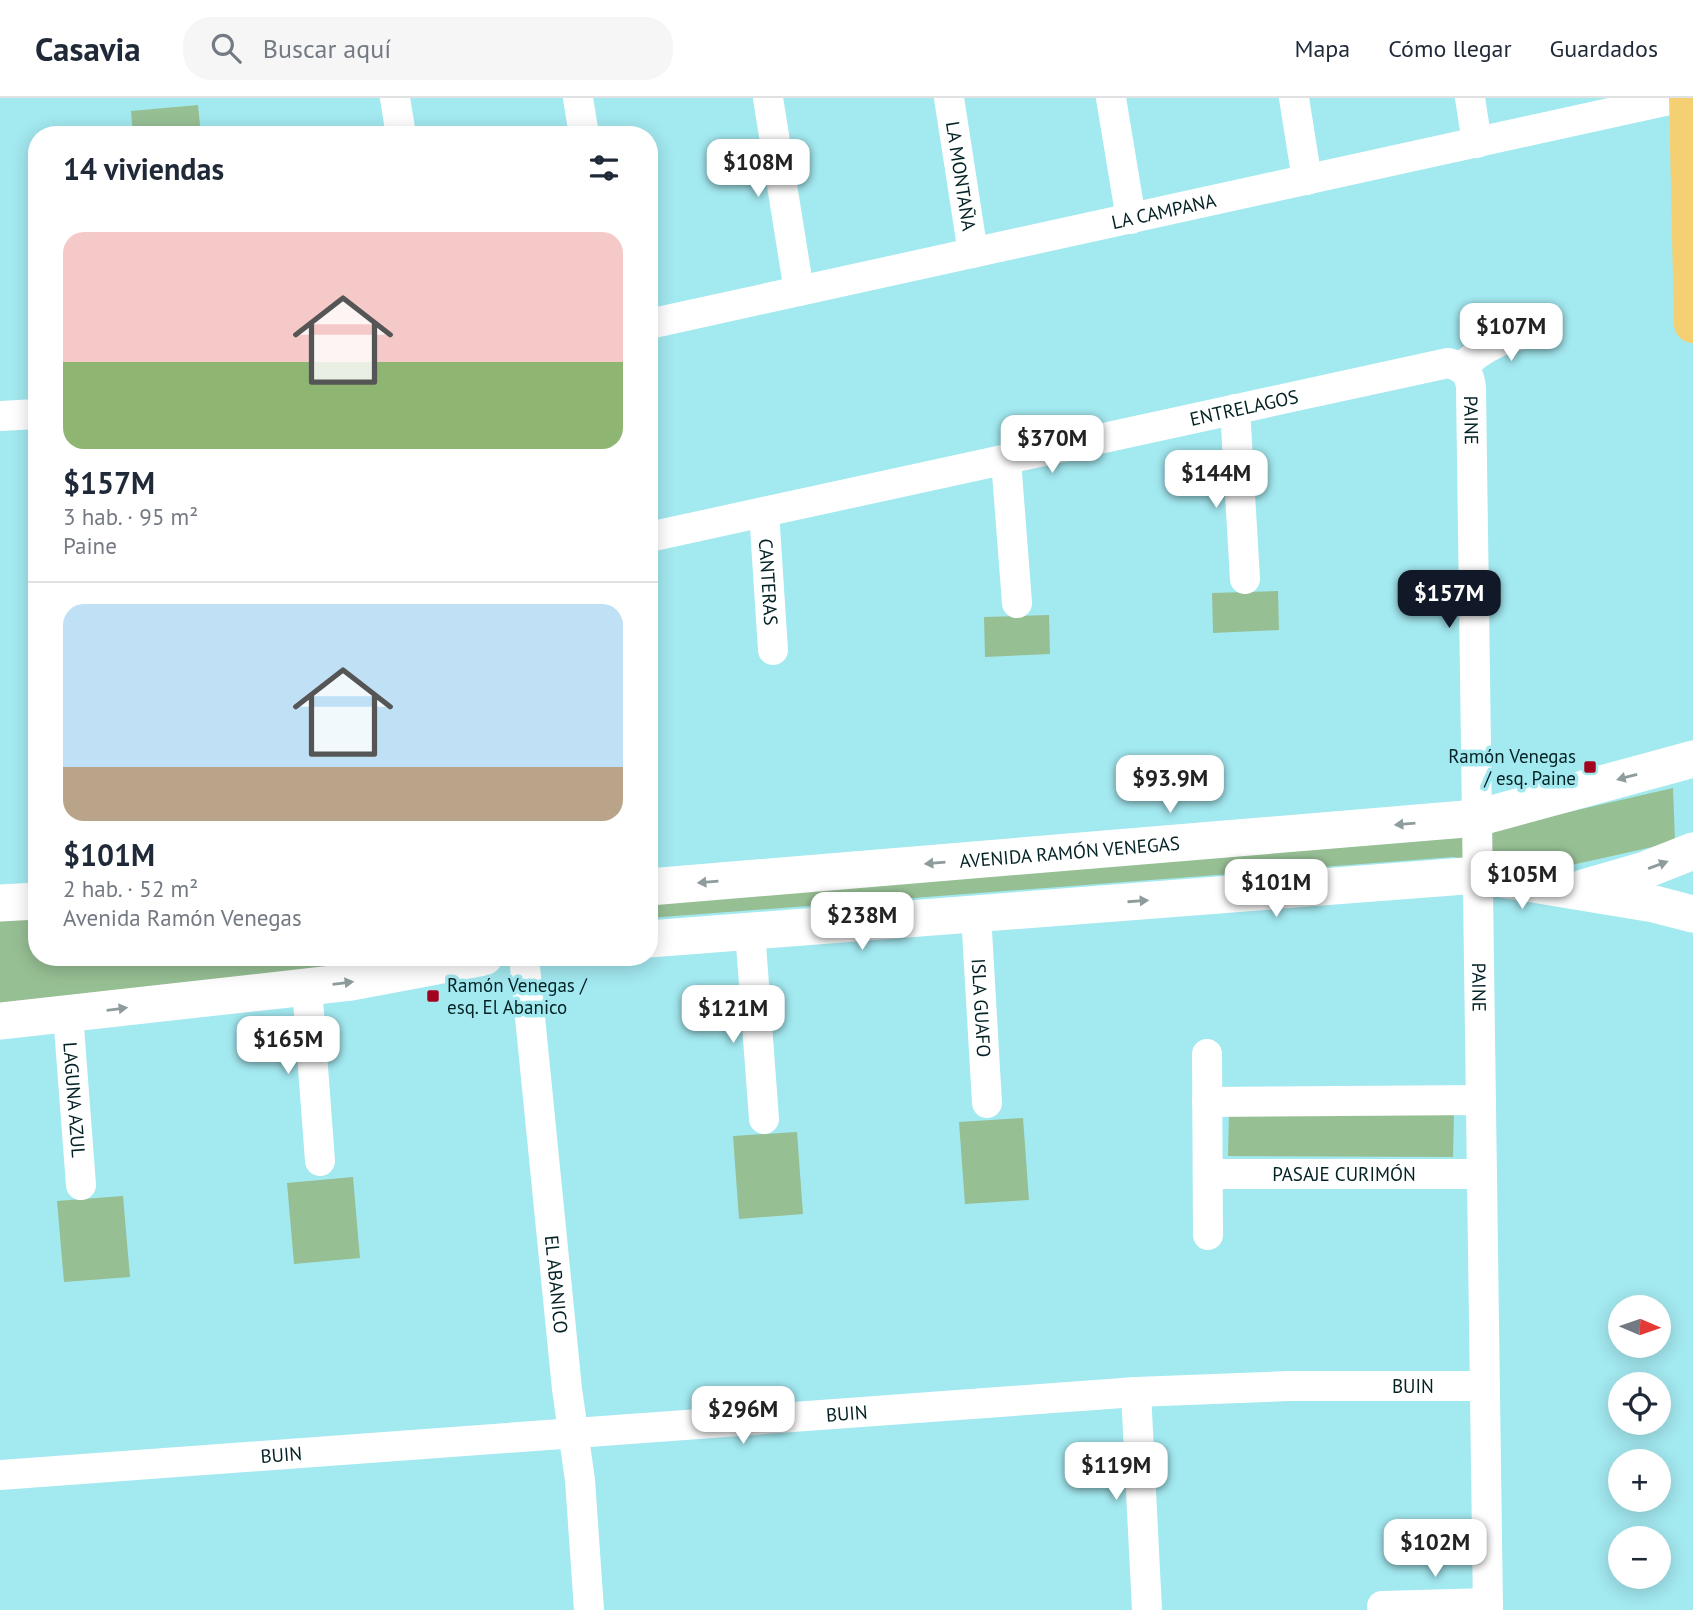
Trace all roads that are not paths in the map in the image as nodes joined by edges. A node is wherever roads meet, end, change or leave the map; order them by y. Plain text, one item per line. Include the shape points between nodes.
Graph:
1 (395, 98) edge
2 (578, 98) edge
3 (768, 98) edge
4 (949, 98) edge
5 (1111, 98) edge
6 (1294, 98) edge
7 (1470, 98) edge
8 (1678, 98) edge
9 (1688, 98) edge
10 (400, 126) edge
11 (583, 126) edge
12 (1477, 143) junction
13 (1307, 180) junction
14 (1131, 219) junction
15 (973, 253) junction
16 (799, 291) junction
17 (658, 322) edge
18 (1693, 324) edge
19 (1540, 328) dead end
20 (1462, 368) junction
21 (1235, 409) junction
22 (28, 414) edge
23 (0, 416) edge
24 (1006, 460) junction
25 (764, 512) junction
26 (658, 535) edge
27 (1245, 579) dead end
28 (1017, 603) dead end
29 (773, 650) dead end
30 (1693, 759) edge
31 (1477, 818) junction
32 (1693, 851) edge
33 (1478, 875) junction
34 (658, 886) edge
35 (1576, 890) junction
36 (28, 902) edge
37 (0, 904) edge
38 (976, 914) junction
39 (1693, 914) edge
40 (750, 931) junction
41 (658, 938) edge
42 (436, 966) edge
43 (525, 966) edge
44 (307, 987) junction
45 (68, 1014) junction
46 (0, 1021) edge
47 (1207, 1054) dead end
48 (1481, 1100) junction
49 (1208, 1102) junction
50 (987, 1103) dead end
51 (764, 1119) dead end
52 (320, 1161) dead end
53 (1208, 1174) junction
54 (1482, 1174) junction
55 (81, 1185) dead end
56 (1208, 1234) dead end
57 (1485, 1385) junction
58 (1136, 1392) junction
59 (573, 1433) junction
60 (0, 1475) edge
61 (1382, 1606) dead end
62 (1488, 1607) edge
63 (589, 1610) edge
64 (1147, 1610) edge

1 - 10 street
2 - 11 street
3 - 16 street
4 - 15 street, LA MONTAÑA
5 - 14 street
6 - 13 street
7 - 12 street
8 - 12 street, LA CAMPANA
9 - 18 main road
12 - 13 street, LA CAMPANA
13 - 14 street, LA CAMPANA
14 - 15 street, LA CAMPANA
15 - 16 street, LA CAMPANA
16 - 17 street, LA CAMPANA
19 - 20 street via 1491,344
20 - 21 street, ENTRELAGOS via 1448,363
20 - 31 street, PAINE via 1470,380
21 - 24 street, ENTRELAGOS
21 - 27 street
22 - 23 street
24 - 25 street, ENTRELAGOS
24 - 28 street
25 - 26 street, ENTRELAGOS
25 - 29 street, CANTERAS
30 -> 31 street, AVENIDA RAMÓN VENEGAS
31 - 33 street, PAINE
31 -> 34 street, AVENIDA RAMÓN VENEGAS
35 -> 32 street
33 - 35 street
38 -> 33 street
33 - 48 street, PAINE
35 - 39 street
36 - 37 street
38 - 40 street
38 - 50 street, ISLA GUAFO
40 - 41 street
40 - 51 street
44 -> 42 street
43 - 59 street, EL ABANICO
45 -> 44 street
44 - 52 street
45 - 46 street
45 - 55 street, LAGUNA AZUL
47 - 49 street
48 - 49 street
48 - 54 street, PAINE
49 - 53 street
53 - 54 street, PASAJE CURIMÓN
53 - 56 street
54 - 57 street, PAINE
57 - 58 street, BUIN
57 - 62 street, PAINE
58 - 59 street, BUIN
58 - 64 street
59 - 60 street, BUIN
59 - 63 street, EL ABANICO
61 - 62 street

